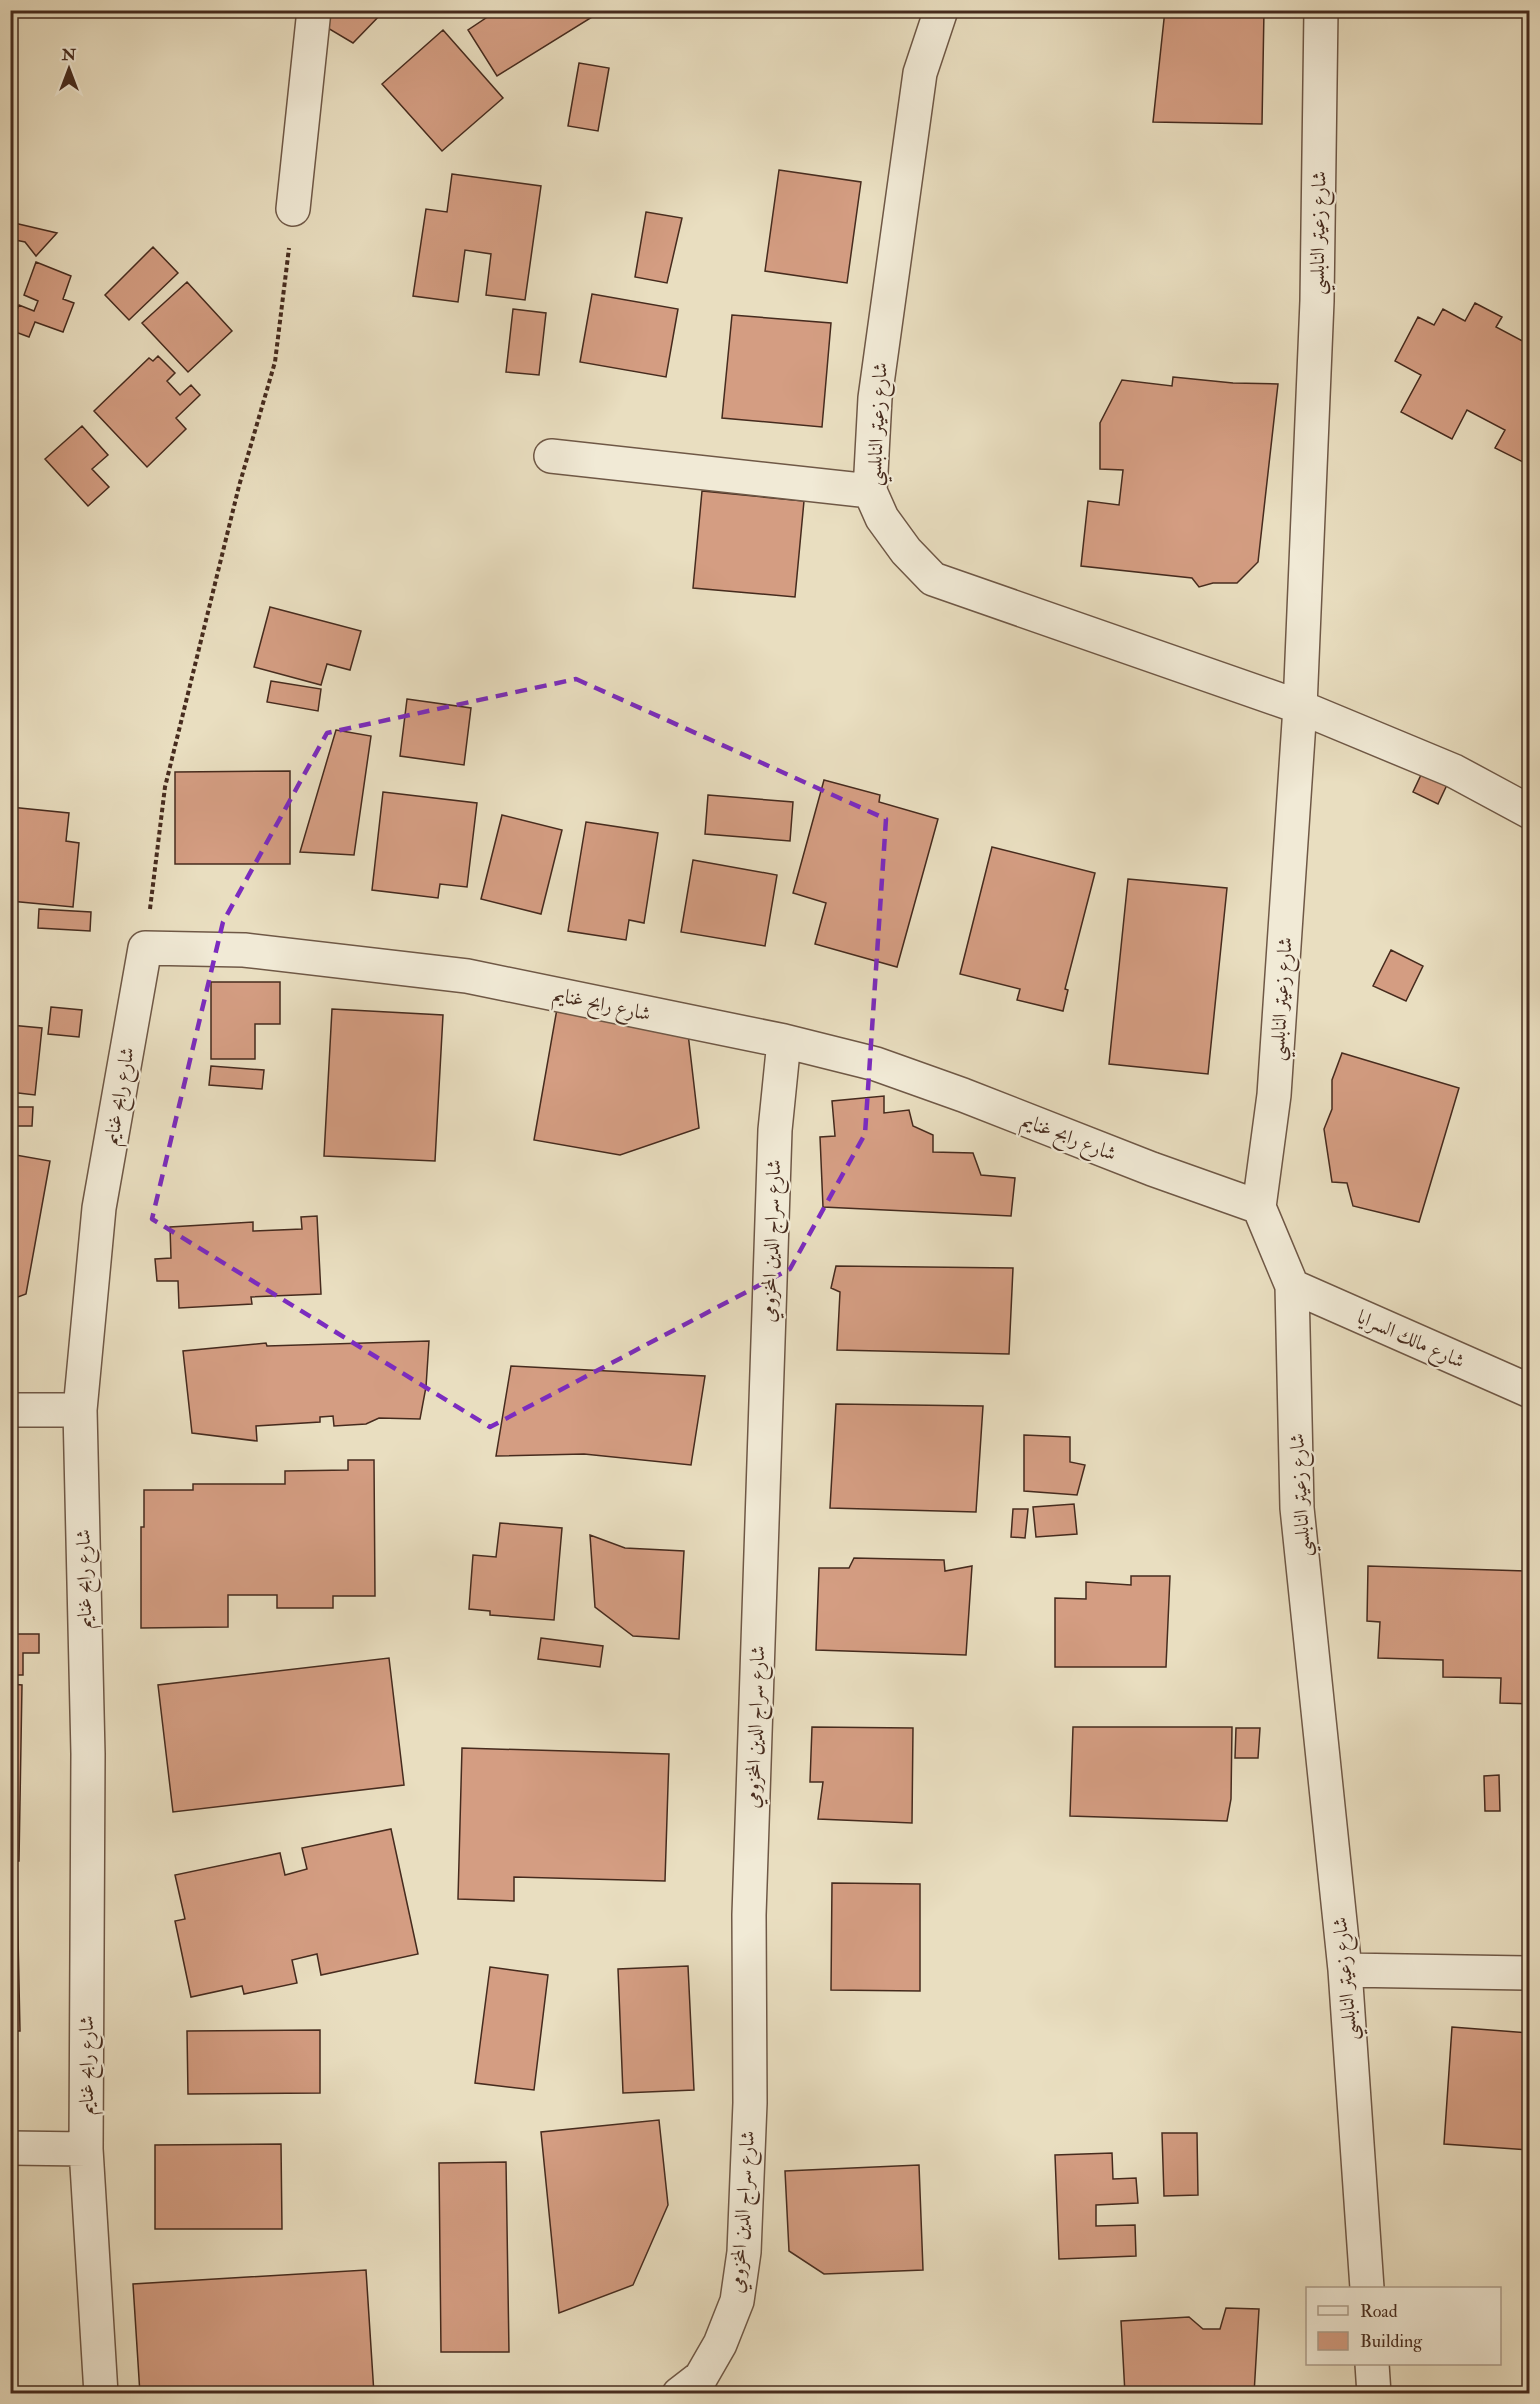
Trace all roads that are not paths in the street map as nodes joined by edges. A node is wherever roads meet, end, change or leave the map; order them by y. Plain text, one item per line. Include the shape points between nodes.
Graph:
1 (314, 10) edge
2 (941, 10) edge
3 (1321, 10) edge
4 (294, 209) road end
5 (550, 456) dead end
6 (870, 491) junction
7 (1300, 707) junction
8 (1530, 812) edge
9 (784, 1041) junction
10 (1259, 1207) junction
11 (1293, 1286) junction
12 (1530, 1391) edge
13 (10, 1410) edge
14 (80, 1410) junction
15 (1345, 1970) junction
16 (1530, 1973) edge
17 (10, 2148) edge
18 (86, 2149) junction
19 (1367, 2287) edge
20 (1372, 2365) edge
21 (100, 2394) edge
22 (679, 2394) edge
23 (1374, 2394) edge

1 - 4 street
2 - 6 street, شارع زعيتر النابلسي via 920,74 875,398
3 - 7 street, شارع زعيتر النابلسي via 1317,301
5 - 6 street
6 - 7 street, شارع زعيتر النابلسي via 882,518 933,579
7 - 8 street, شارع زعيتر النابلسي via 1454,771
7 - 10 street, شارع زعيتر النابلسي via 1274,1095
9 - 10 street, شارع رابح غنايم via 876,1064
9 - 14 street, شارع رابح غنايم via 467,976 244,950 145,948 99,1208
9 - 22 street, شارع سراج الدين المخزومي via 775,1130 749,1915 750,2103 744,2252 737,2301 720,2344 701,2377
10 - 11 street, شارع زعيتر النابلسي
11 - 12 street, شارع مالك السرايا
11 - 15 street, شارع زعيتر النابلسي via 1298,1508
13 - 14 street
14 - 18 street, شارع رابح غنايم via 88,1754
15 - 16 street
15 - 19 street, شارع زعيتر النابلسي
17 - 18 street
18 - 21 street, شارع رابح غنايم
20 - 23 street

